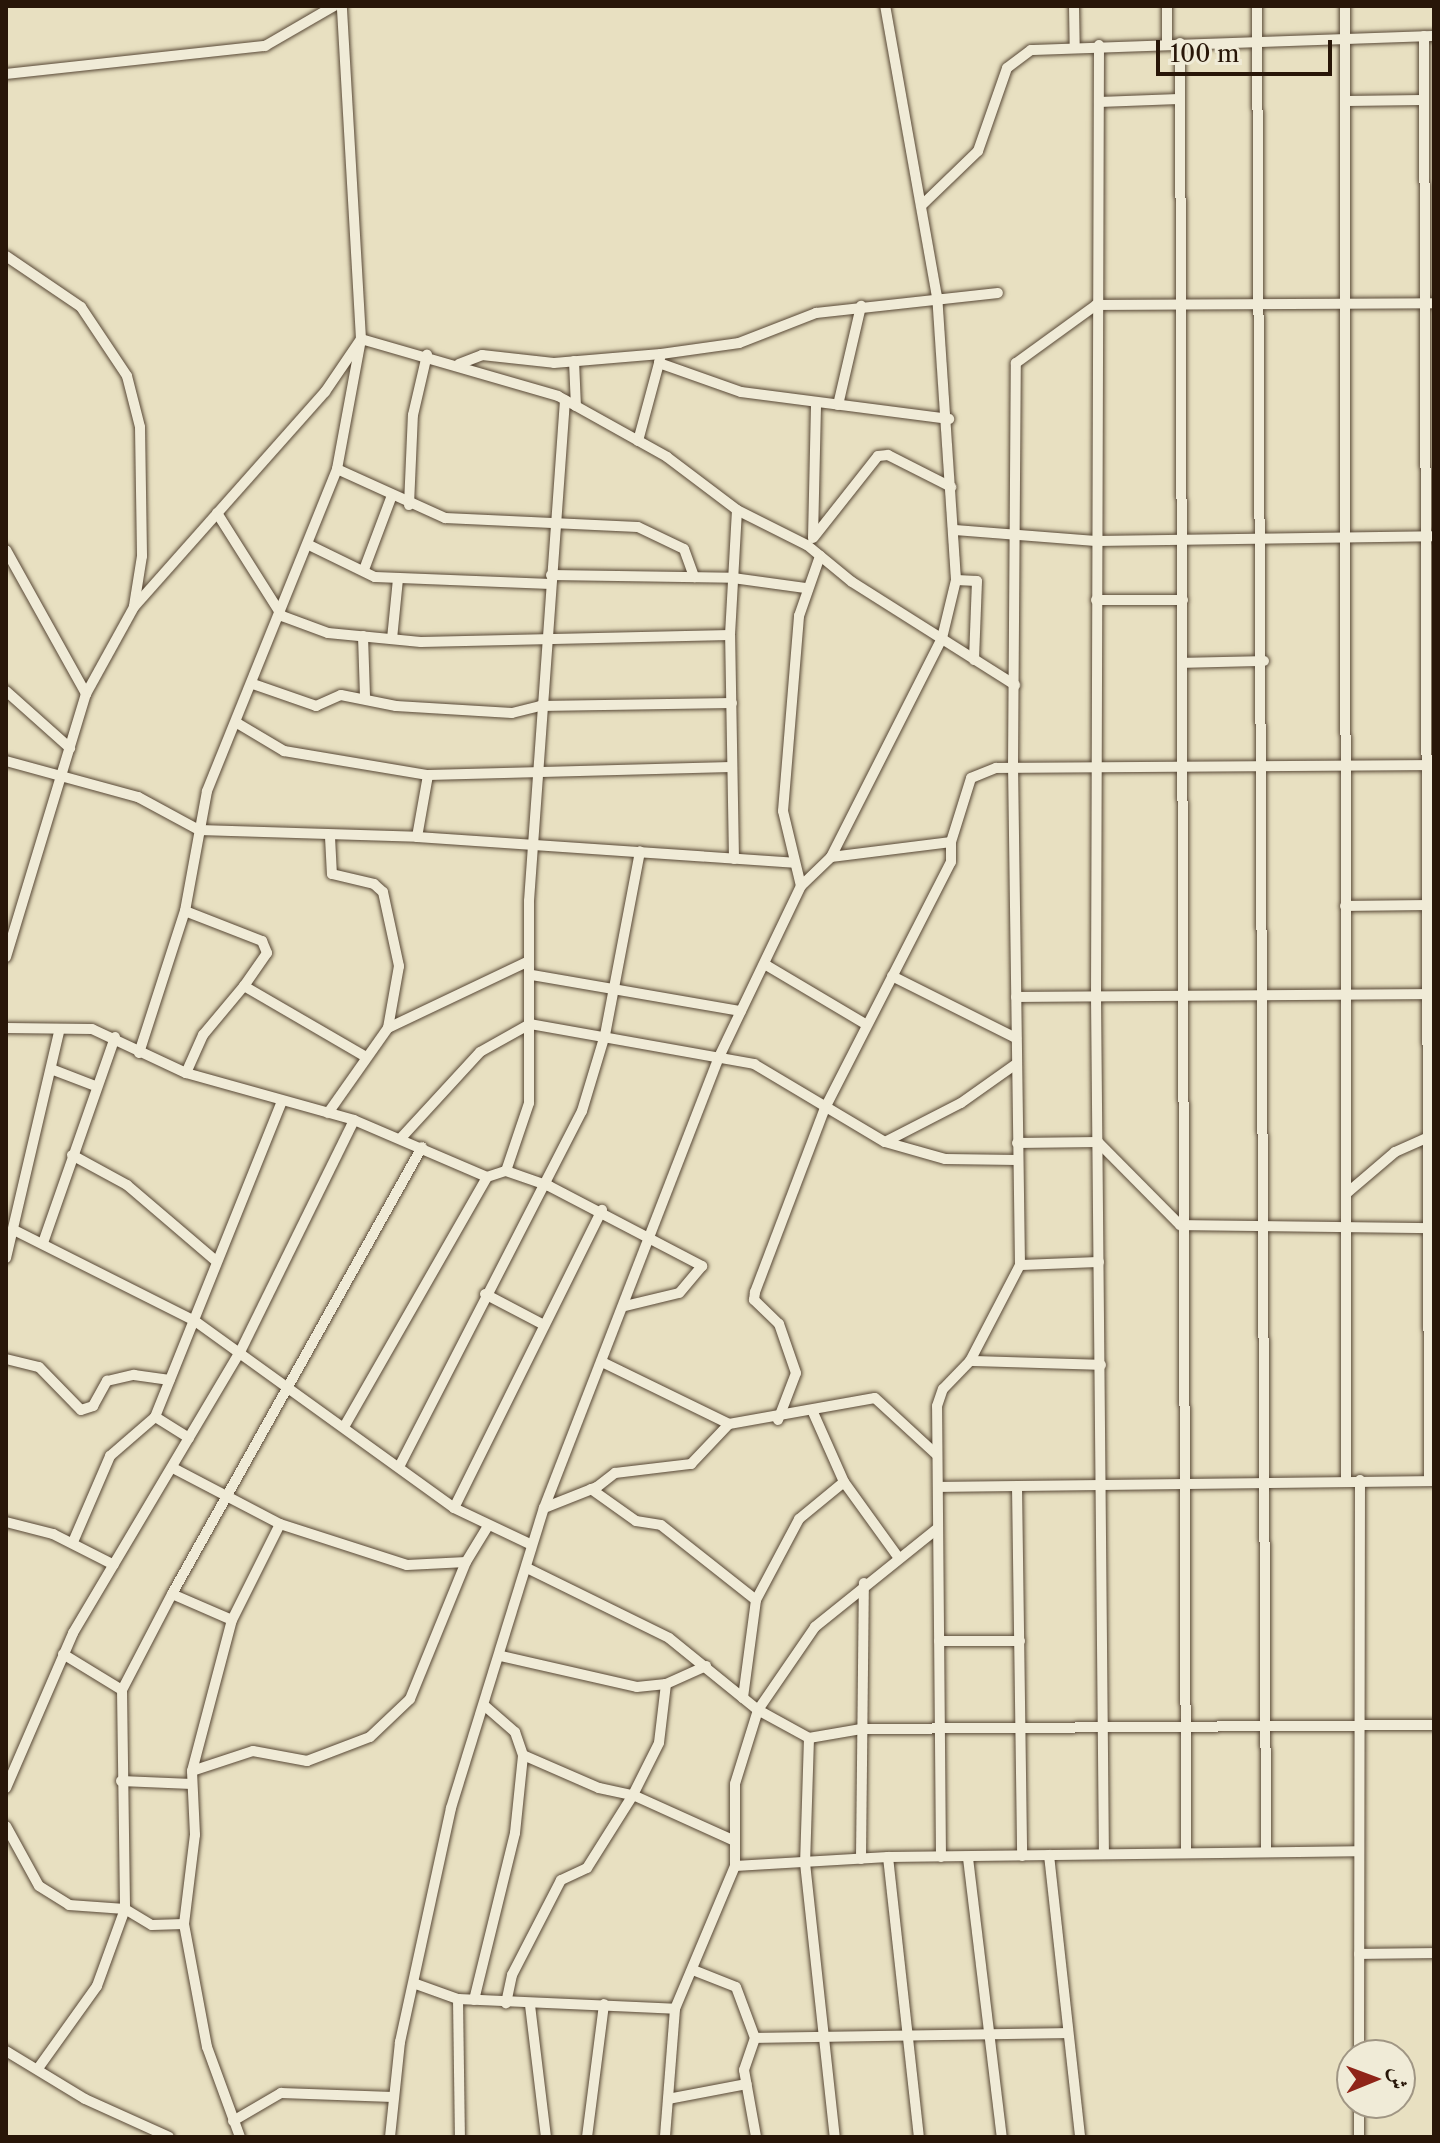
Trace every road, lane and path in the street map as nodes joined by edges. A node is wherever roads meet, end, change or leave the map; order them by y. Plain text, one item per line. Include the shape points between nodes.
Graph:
1 (334, 6) edge
2 (342, 6) edge
3 (885, 6) edge
4 (1074, 6) edge
5 (1167, 6) edge
6 (1257, 6) edge
7 (1345, 6) edge
8 (1429, 36) edge
9 (1345, 38) junction
10 (1257, 41) junction
11 (1167, 43) junction
12 (1180, 43) junction
13 (1075, 45) junction
14 (1099, 45) junction
15 (6, 74) edge
16 (1179, 99) junction
17 (1422, 100) junction
18 (1347, 101) junction
19 (1099, 102) junction
20 (922, 205) junction
21 (6, 256) edge
22 (998, 293) dead end
23 (937, 297) junction
24 (1343, 304) junction
25 (1429, 304) edge
26 (1096, 305) junction
27 (1259, 305) junction
28 (861, 306) junction
29 (1180, 306) junction
30 (361, 339) junction
31 (427, 355) junction
32 (660, 359) junction
33 (574, 361) junction
34 (459, 364) junction
35 (565, 400) junction
36 (816, 404) junction
37 (838, 405) junction
38 (576, 406) junction
39 (949, 419) junction
40 (638, 441) junction
41 (337, 469) junction
42 (1429, 479) edge
43 (951, 487) junction
44 (392, 495) junction
45 (409, 505) junction
46 (737, 510) junction
47 (217, 513) junction
48 (555, 523) junction
49 (955, 530) junction
50 (1013, 536) junction
51 (1428, 536) edge
52 (1263, 537) junction
53 (1345, 537) junction
54 (1182, 538) junction
55 (810, 541) junction
56 (1096, 541) junction
57 (309, 545) junction
58 (6, 550) edge
59 (820, 556) junction
60 (365, 567) junction
61 (694, 577) junction
62 (733, 578) junction
63 (398, 579) junction
64 (551, 580) junction
65 (956, 580) junction
66 (805, 588) junction
67 (1096, 600) junction
68 (1183, 600) junction
69 (134, 607) junction
70 (282, 616) junction
71 (730, 635) junction
72 (363, 636) junction
73 (544, 637) junction
74 (942, 638) junction
75 (392, 639) junction
76 (974, 660) junction
77 (1264, 661) junction
78 (1182, 663) junction
79 (253, 684) junction
80 (1015, 685) junction
81 (6, 691) edge
82 (86, 694) junction
83 (365, 696) junction
84 (732, 703) junction
85 (540, 706) junction
86 (237, 723) junction
87 (70, 748) junction
88 (6, 761) edge
89 (1430, 765) edge
90 (1013, 766) junction
91 (731, 767) junction
92 (1097, 767) junction
93 (1261, 767) junction
94 (1346, 767) junction
95 (1182, 768) junction
96 (538, 774) junction
97 (428, 775) junction
98 (63, 782) junction
99 (199, 830) junction
100 (330, 837) junction
101 (417, 837) junction
102 (951, 842) junction
103 (536, 843) junction
104 (640, 851) junction
105 (831, 857) junction
106 (734, 859) junction
107 (794, 863) junction
108 (801, 886) junction
109 (1424, 905) junction
110 (1345, 906) junction
111 (185, 911) junction
112 (6, 957) edge
113 (529, 961) junction
114 (766, 965) junction
115 (532, 975) junction
116 (892, 976) junction
117 (244, 986) junction
118 (611, 988) junction
119 (1430, 994) edge
120 (1180, 995) junction
121 (1346, 995) junction
122 (1096, 996) junction
123 (1262, 996) junction
124 (1016, 997) junction
125 (741, 1011) junction
126 (530, 1024) junction
127 (867, 1025) junction
128 (6, 1028) edge
129 (388, 1028) junction
130 (59, 1032) junction
131 (605, 1035) junction
132 (115, 1037) junction
133 (1016, 1038) junction
134 (139, 1053) junction
135 (366, 1057) junction
136 (719, 1057) junction
137 (1016, 1064) junction
138 (51, 1069) junction
139 (186, 1073) junction
140 (93, 1085) junction
141 (281, 1103) junction
142 (825, 1108) junction
143 (328, 1113) junction
144 (354, 1120) junction
145 (401, 1138) junction
146 (1427, 1138) junction
147 (885, 1142) junction
148 (1098, 1142) junction
149 (1017, 1143) junction
150 (422, 1147) junction
151 (72, 1155) junction
152 (1017, 1160) junction
153 (506, 1171) junction
154 (487, 1177) junction
155 (549, 1186) junction
156 (1347, 1193) junction
157 (602, 1210) junction
158 (1345, 1224) junction
159 (1180, 1225) junction
160 (1262, 1226) junction
161 (1431, 1228) edge
162 (16, 1231) junction
163 (653, 1237) junction
164 (44, 1240) junction
165 (6, 1258) edge
166 (217, 1262) junction
167 (1099, 1262) junction
168 (1020, 1265) junction
169 (485, 1294) junction
170 (625, 1306) junction
171 (195, 1321) junction
172 (544, 1325) junction
173 (241, 1350) junction
174 (6, 1359) edge
175 (970, 1361) junction
176 (602, 1362) junction
177 (1101, 1365) junction
178 (170, 1380) junction
179 (288, 1382) junction
180 (812, 1410) junction
181 (155, 1417) junction
182 (778, 1420) junction
183 (729, 1424) junction
184 (344, 1427) junction
185 (189, 1438) junction
186 (937, 1455) junction
187 (399, 1467) junction
188 (173, 1468) junction
189 (1360, 1480) junction
190 (1265, 1481) junction
191 (1346, 1481) junction
192 (1432, 1481) edge
193 (844, 1482) junction
194 (1104, 1485) junction
195 (1185, 1485) junction
196 (1017, 1486) junction
197 (938, 1487) junction
198 (591, 1489) junction
199 (222, 1496) junction
200 (454, 1508) junction
201 (544, 1508) junction
202 (6, 1522) edge
203 (280, 1524) junction
204 (488, 1526) junction
205 (938, 1528) junction
206 (73, 1542) junction
207 (532, 1545) junction
208 (898, 1557) junction
209 (466, 1562) junction
210 (114, 1565) junction
211 (527, 1568) junction
212 (864, 1583) junction
213 (172, 1594) junction
214 (756, 1600) junction
215 (232, 1620) junction
216 (939, 1641) junction
217 (1020, 1641) junction
218 (63, 1654) junction
219 (501, 1656) junction
220 (706, 1666) junction
221 (666, 1684) junction
222 (122, 1690) junction
223 (743, 1698) junction
224 (485, 1706) junction
225 (758, 1710) junction
226 (1358, 1724) junction
227 (1265, 1725) junction
228 (1434, 1725) edge
229 (1022, 1727) junction
230 (1184, 1727) junction
231 (1104, 1728) junction
232 (861, 1729) junction
233 (941, 1729) junction
234 (809, 1738) junction
235 (523, 1755) junction
236 (192, 1771) junction
237 (10, 1774) edge
238 (121, 1781) junction
239 (192, 1784) junction
240 (6, 1788) edge
241 (633, 1795) junction
242 (6, 1826) edge
243 (735, 1841) junction
244 (1357, 1851) junction
245 (1266, 1852) junction
246 (1104, 1853) junction
247 (1186, 1853) junction
248 (1049, 1855) junction
249 (1022, 1856) junction
250 (888, 1857) junction
251 (941, 1857) junction
252 (968, 1858) junction
253 (861, 1859) junction
254 (805, 1863) junction
255 (735, 1866) junction
256 (125, 1909) junction
257 (184, 1924) junction
258 (1434, 1953) edge
259 (1359, 1954) junction
260 (693, 1970) junction
261 (416, 1984) junction
262 (458, 1999) junction
263 (474, 2000) junction
264 (506, 2003) junction
265 (604, 2004) junction
266 (530, 2005) junction
267 (675, 2009) junction
268 (990, 2033) junction
269 (1067, 2033) junction
270 (907, 2034) junction
271 (826, 2035) junction
272 (755, 2038) junction
273 (1359, 2039) edge
274 (6, 2051) edge
275 (39, 2067) junction
276 (747, 2084) junction
277 (393, 2097) junction
278 (668, 2099) junction
279 (233, 2121) junction
280 (169, 2137) edge
281 (240, 2137) edge
282 (390, 2137) edge
283 (460, 2137) edge
284 (546, 2137) edge
285 (587, 2137) edge
286 (665, 2137) edge
287 (756, 2137) edge
288 (835, 2137) edge
289 (919, 2137) edge
290 (1002, 2137) edge
291 (1080, 2137) edge

1 - 15 street via 265,46
2 - 30 street
3 - 20 street
4 - 13 street
5 - 11 street
6 - 10 street
7 - 9 street
8 - 9 street
8 - 17 street
9 - 10 street
9 - 18 street
10 - 12 street
10 - 27 street
11 - 12 street
11 - 14 street
12 - 16 street
13 - 14 street
13 - 20 street via 1018,56 1007,68 978,151
14 - 19 street
16 - 19 street
16 - 29 street
17 - 18 street
17 - 25 street
18 - 24 street
19 - 26 street
20 - 23 street
21 - 69 street via 81,307 127,376 140,427 142,556
22 - 23 street
23 - 28 street
23 - 39 street
24 - 25 street
24 - 27 street
24 - 53 street
25 - 42 street
26 - 29 street
26 - 50 street via 1016,363
26 - 56 street
27 - 29 street
27 - 52 street
28 - 32 street via 800,316 739,343
28 - 37 street
29 - 54 street
30 - 31 street
30 - 41 street
30 - 47 street via 325,392
31 - 34 street
31 - 45 street via 413,415
32 - 33 street
32 - 36 street via 741,392
32 - 40 street
33 - 34 street via 482,355
33 - 38 street
34 - 35 street
35 - 38 street
35 - 48 street
36 - 37 street
36 - 55 street
37 - 39 street
38 - 40 street
39 - 43 street
40 - 46 street
41 - 44 street
41 - 57 street
42 - 51 street
43 - 49 street
43 - 55 street via 888,455 878,456
44 - 45 street
44 - 60 street
45 - 48 street via 491,525
46 - 55 street
46 - 62 street
47 - 69 street
47 - 70 street
48 - 61 street via 616,522 667,537 693,562
48 - 64 street
49 - 50 street
49 - 65 street
50 - 56 street
50 - 80 street
51 - 53 street
51 - 89 street
52 - 53 street
52 - 54 street
52 - 77 street
53 - 94 street
54 - 56 street
54 - 68 street
55 - 59 street
56 - 67 street
57 - 60 street
57 - 70 street
58 - 82 street
59 - 66 street
59 - 74 street
60 - 63 street via 375,577
61 - 62 street
61 - 64 street
62 - 66 street
62 - 71 street
63 - 64 street
63 - 75 street
64 - 73 street
65 - 74 street
65 - 76 street via 972,579 979,587
66 - 107 street via 783,811
67 - 68 street
67 - 92 street
68 - 78 street
69 - 82 street
70 - 72 street via 328,633
70 - 79 street
71 - 73 street
71 - 84 street
72 - 75 street
72 - 83 street
73 - 75 street
73 - 85 street
74 - 76 street
74 - 105 street
76 - 80 street
77 - 78 street
77 - 93 street
78 - 95 street
79 - 83 street via 316,706 341,695
79 - 86 street
80 - 90 street
81 - 87 street
82 - 87 street
83 - 85 street via 396,706 512,713
84 - 85 street
84 - 91 street
85 - 96 street
86 - 97 street via 284,751
86 - 99 street via 207,791
87 - 98 street
88 - 98 street
89 - 94 street
89 - 109 street
90 - 92 street
90 - 102 street via 971,778
90 - 124 street
91 - 96 street
91 - 106 street
92 - 95 street
92 - 122 street
93 - 94 street
93 - 95 street
93 - 123 street
94 - 110 street
95 - 120 street
96 - 97 street
96 - 103 street
97 - 101 street
98 - 99 street via 138,797
98 - 112 street
99 - 100 street
99 - 111 street
100 - 101 street
100 - 129 street via 332,874 374,884 383,892 399,966
101 - 103 street
102 - 105 street
102 - 116 street via 951,862
103 - 104 street
103 - 113 street
104 - 106 street
104 - 118 street
105 - 108 street
106 - 107 street
107 - 108 street
108 - 114 street
109 - 110 street
109 - 119 street
110 - 121 street
111 - 117 street via 266,947
111 - 134 street
113 - 115 street
113 - 129 street
114 - 125 street
114 - 127 street
115 - 118 street
115 - 126 street
116 - 127 street
116 - 133 street
117 - 135 street
117 - 139 street via 203,1035
118 - 125 street
118 - 131 street
119 - 121 street
119 - 146 street
120 - 122 street
120 - 123 street
120 - 159 street
121 - 123 street
121 - 156 street
122 - 124 street
122 - 148 street
123 - 160 street
124 - 133 street
125 - 136 street
126 - 131 street
126 - 145 street via 480,1052
126 - 153 street via 529,1103
127 - 142 street
128 - 130 street
129 - 135 street
130 - 132 street via 92,1029
130 - 138 street
131 - 136 street
131 - 155 street via 582,1111
132 - 134 street
132 - 140 street
133 - 137 street
134 - 139 street
135 - 143 street
136 - 142 street via 754,1064
136 - 163 street
137 - 147 street via 961,1103
137 - 149 street
138 - 140 street
138 - 162 street
139 - 141 street
140 - 151 street
141 - 143 street
141 - 166 street
142 - 147 street
142 - 182 street via 755,1292 754,1300 779,1324 796,1373
143 - 144 street
144 - 145 street
144 - 173 street
145 - 150 street
146 - 156 street via 1395,1152
146 - 161 street
147 - 152 street via 945,1159
148 - 149 street
148 - 159 street
148 - 167 street
149 - 152 street
150 - 154 street
150 - 179 street
151 - 164 street
151 - 166 street via 127,1185
152 - 168 street
153 - 154 street
153 - 155 street
154 - 184 street
155 - 157 street
155 - 169 street
156 - 158 street
157 - 163 street
157 - 172 street
158 - 160 street
158 - 161 street
158 - 191 street
159 - 160 street
159 - 195 street
160 - 190 street
161 - 192 street
162 - 164 street
162 - 165 street
163 - 170 street
163 - 170 street via 697,1259 699,1276 679,1293
164 - 171 street
166 - 171 street
167 - 168 street
167 - 177 street
168 - 175 street
169 - 172 street
169 - 187 street
170 - 176 street
171 - 173 street
171 - 178 street
172 - 200 street
173 - 179 street
173 - 185 street
174 - 178 street via 39,1367 81,1410 93,1406 107,1381 134,1375
175 - 177 street
175 - 186 street via 943,1389
176 - 183 street
176 - 201 street
177 - 194 street
178 - 181 street
179 - 184 street
179 - 199 street
180 - 182 street
180 - 186 street via 875,1398
180 - 193 street
181 - 185 street
181 - 206 street via 110,1456
182 - 183 street
183 - 198 street via 691,1464 615,1473
184 - 187 street
185 - 188 street
186 - 197 street
187 - 200 street
188 - 199 street
188 - 210 street
189 - 191 street
189 - 192 street
189 - 226 street
190 - 191 street
190 - 195 street
190 - 227 street
193 - 208 street
193 - 214 street via 799,1519
194 - 195 street
194 - 196 street
194 - 231 street
195 - 230 street
196 - 197 street
196 - 217 street
197 - 205 street
198 - 201 street
198 - 214 street via 636,1521 661,1525
199 - 203 street
199 - 213 street
200 - 204 street
201 - 207 street
202 - 206 street
203 - 209 street via 407,1565
203 - 215 street
204 - 207 street
204 - 209 street
205 - 208 street
205 - 216 street
206 - 210 street
207 - 211 street
208 - 212 street
209 - 236 street via 410,1699 370,1737 307,1761 253,1751
210 - 218 street
211 - 219 street
211 - 220 street via 669,1638
212 - 225 street via 815,1627
212 - 232 street
213 - 215 street
213 - 222 street
214 - 223 street
215 - 236 street
216 - 217 street
216 - 233 street
217 - 229 street
218 - 222 street
218 - 237 street
219 - 221 street via 637,1687
219 - 224 street
220 - 221 street
220 - 223 street
221 - 241 street via 659,1743
222 - 238 street
223 - 225 street
224 - 235 street via 515,1732
224 - 261 street via 451,1808
225 - 234 street
225 - 243 street via 735,1784
226 - 227 street
226 - 228 street
226 - 244 street
227 - 230 street
227 - 245 street
229 - 231 street
229 - 233 street
229 - 249 street
230 - 231 street
230 - 247 street
231 - 246 street
232 - 233 street
232 - 234 street
232 - 253 street
233 - 251 street
234 - 254 street
235 - 241 street via 599,1788
235 - 263 street via 515,1833
236 - 239 street
237 - 240 street
238 - 239 street
238 - 256 street
239 - 257 street via 195,1835
241 - 243 street
241 - 264 street via 587,1868 561,1880 512,1975
242 - 256 street via 31,1877 49,1893 80,1908
243 - 255 street
244 - 245 street
244 - 259 street
245 - 247 street
246 - 247 street
246 - 248 street
248 - 249 street
248 - 269 street
249 - 252 street
250 - 251 street
250 - 253 street
250 - 270 street
251 - 252 street
252 - 268 street
253 - 254 street
254 - 255 street
254 - 271 street
255 - 260 street
256 - 257 street via 152,1925
256 - 275 street via 97,1986
257 - 279 street via 207,2047
258 - 259 street
259 - 273 street
260 - 267 street
260 - 272 street via 736,1987
261 - 262 street
261 - 277 street
262 - 263 street
262 - 283 street
263 - 264 street
264 - 266 street
265 - 266 street
265 - 267 street
265 - 285 street
266 - 284 street
267 - 278 street
268 - 269 street
268 - 270 street
268 - 290 street
269 - 291 street
270 - 271 street
270 - 289 street
271 - 272 street
271 - 288 street
272 - 276 street via 744,2060
274 - 275 street
275 - 280 street via 85,2099
276 - 278 street
276 - 287 street
277 - 279 street via 281,2093
277 - 282 street
278 - 286 street
279 - 281 street

